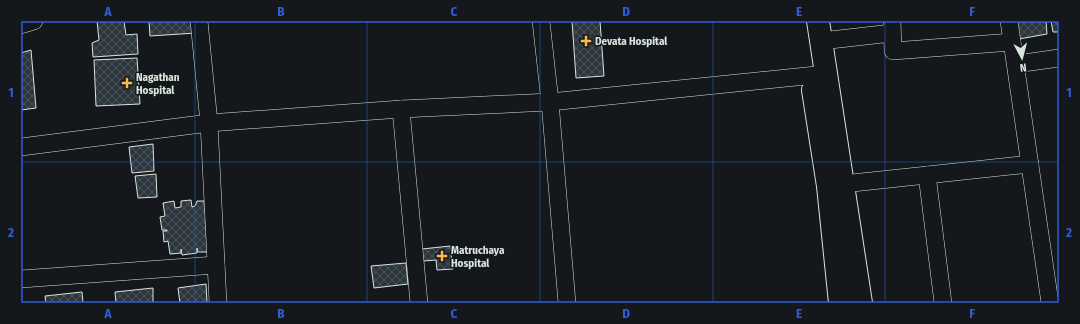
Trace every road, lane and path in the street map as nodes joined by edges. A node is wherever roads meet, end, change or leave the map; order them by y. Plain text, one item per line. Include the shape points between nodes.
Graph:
1 (34, 21) edge
2 (199, 21) edge
3 (541, 21) edge
4 (805, 21) edge
5 (1009, 21) edge
6 (21, 25) edge
7 (892, 27) edge
8 (820, 31) edge
9 (1012, 42) junction
10 (1059, 58) edge
11 (1016, 64) junction
12 (819, 74) junction
13 (550, 102) junction
14 (401, 108) junction
15 (209, 123) junction
16 (21, 147) edge
17 (1030, 164) junction
18 (927, 175) junction
19 (843, 184) junction
20 (216, 265) junction
21 (21, 279) edge
22 (218, 303) edge
23 (419, 303) edge
24 (567, 303) edge
25 (840, 303) edge
26 (861, 303) edge
27 (943, 303) edge
28 (1050, 303) edge

1 - 6 street
2 - 15 street
3 - 13 street
4 - 12 main road
5 - 9 street
7 - 8 street
7 - 9 street via 893,50
8 - 12 main road
9 - 11 street
10 - 11 street
11 - 17 street
12 - 13 street
12 - 19 main road
12 - 25 main road
13 - 14 street
13 - 24 street
14 - 15 street
14 - 23 street
15 - 16 street
15 - 20 street
17 - 18 street
17 - 28 street
18 - 19 street
18 - 27 street
19 - 26 main road
20 - 21 street
20 - 22 street

